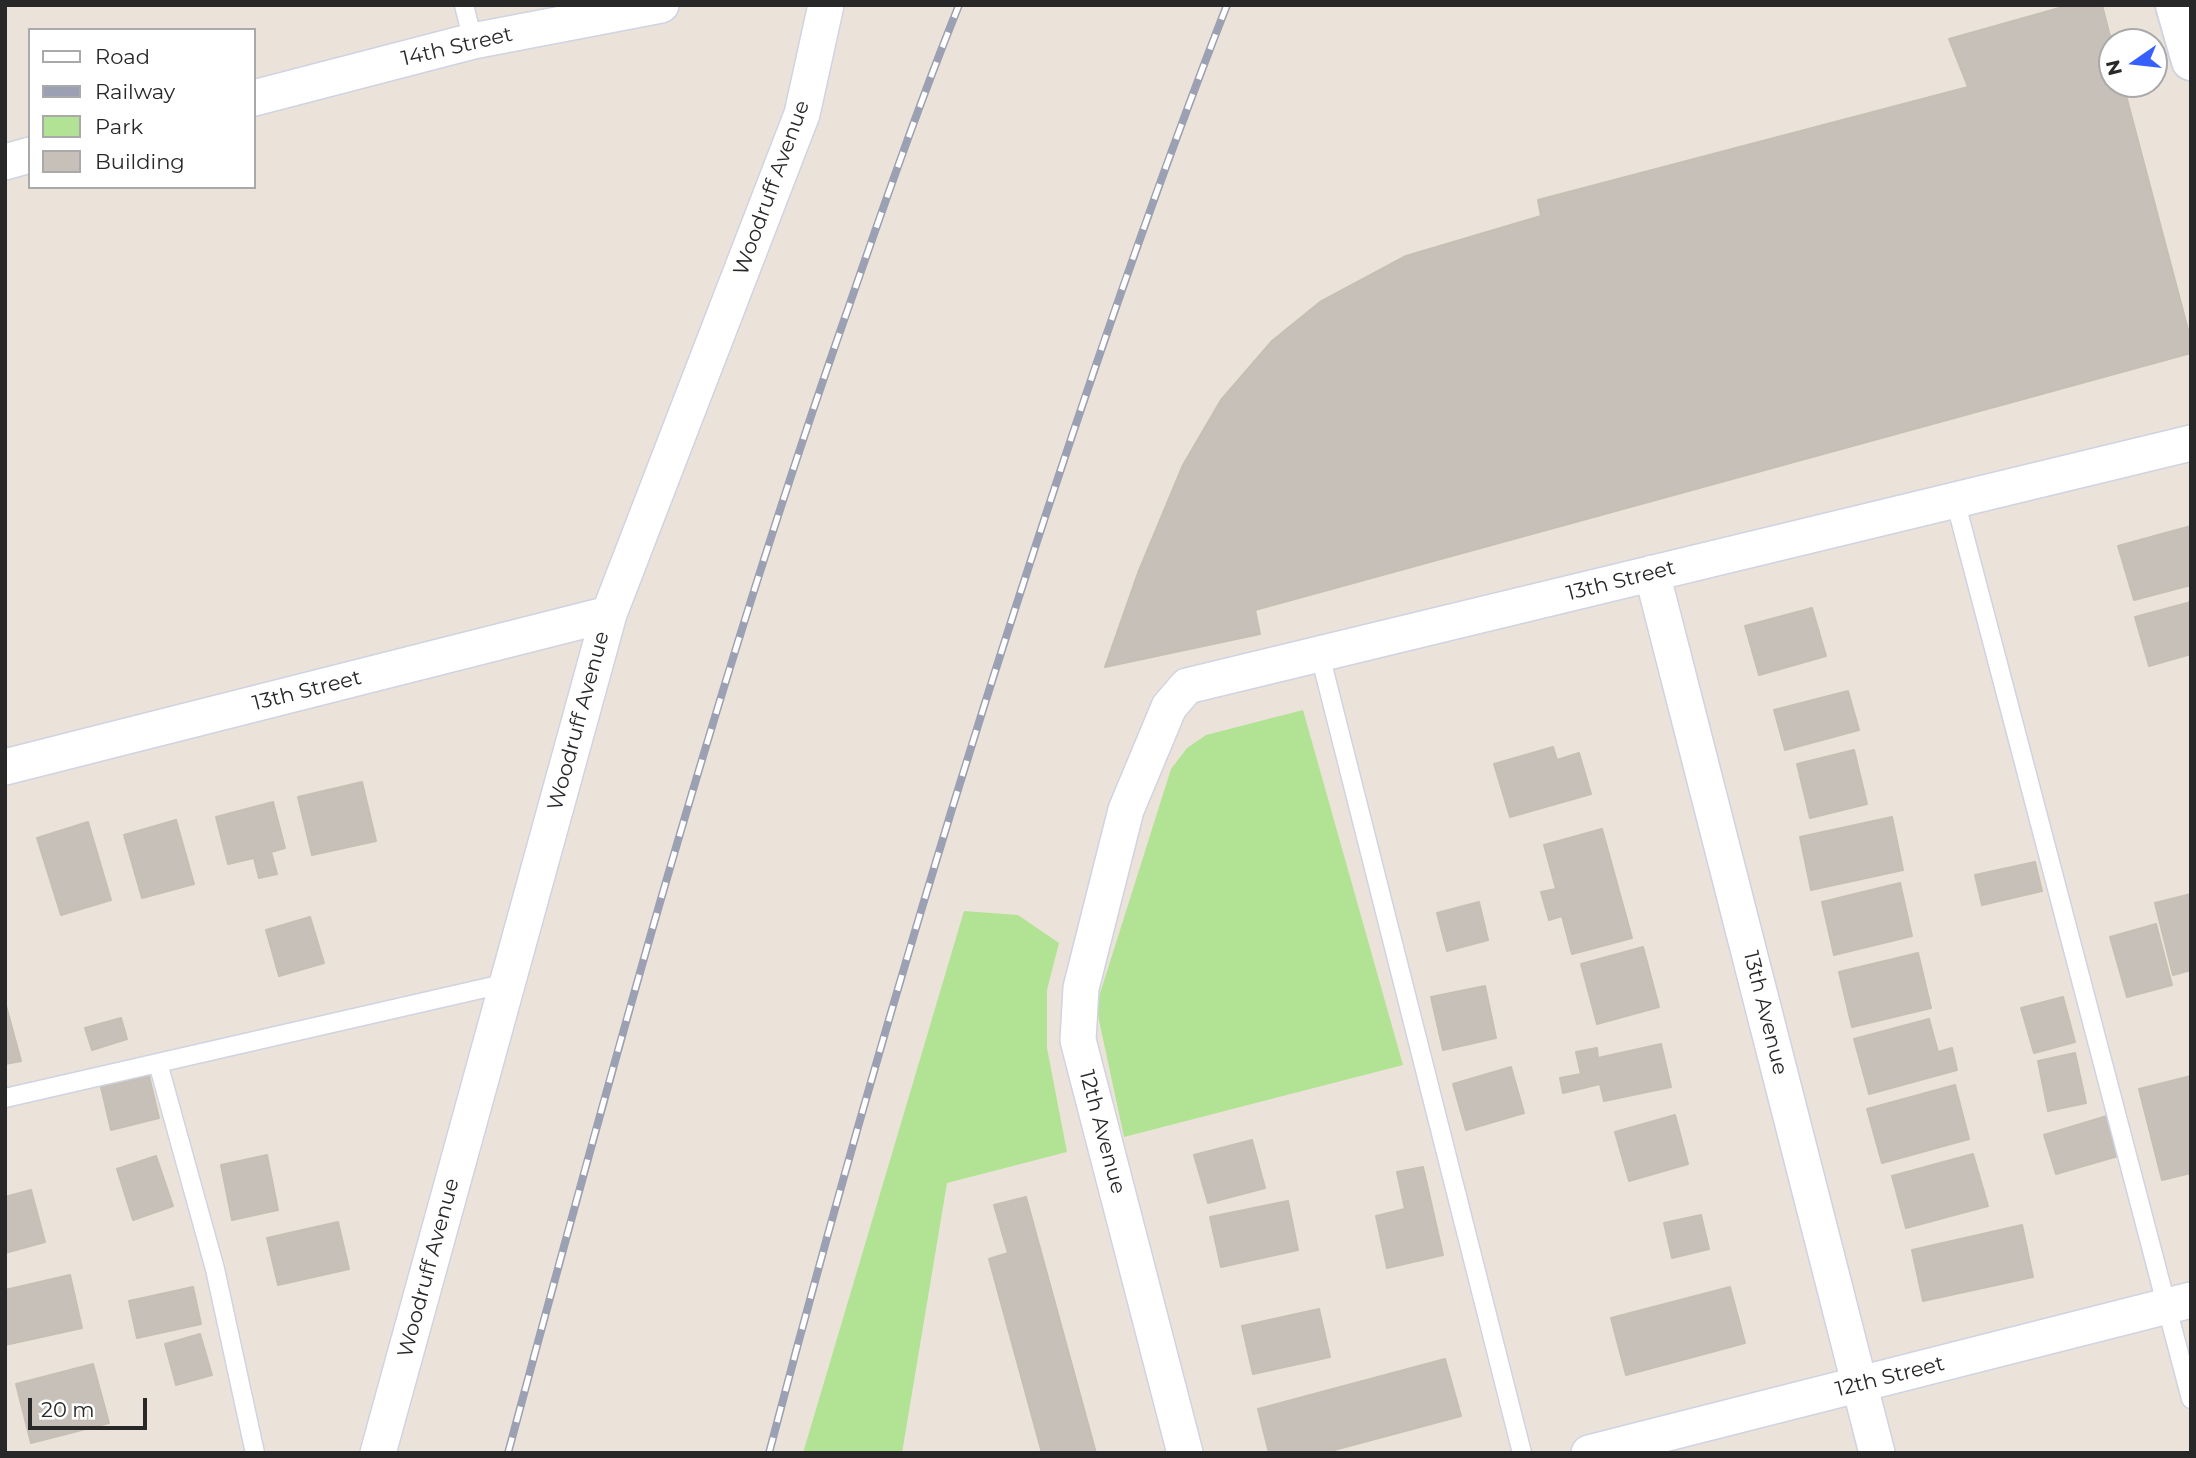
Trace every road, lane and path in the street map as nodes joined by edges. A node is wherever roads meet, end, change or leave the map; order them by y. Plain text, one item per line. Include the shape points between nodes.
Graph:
1 (464, 5) edge
2 (661, 5) edge
3 (825, 5) edge
4 (2175, 5) edge
5 (473, 41) junction
6 (2191, 61) edge
7 (256, 97) edge
8 (28, 156) edge
9 (5, 162) edge
10 (2191, 443) edge
11 (1955, 500) junction
12 (1653, 573) junction
13 (609, 614) junction
14 (1320, 655) junction
15 (5, 767) edge
16 (1126, 810) joint
17 (507, 983) junction
18 (158, 1063) junction
19 (5, 1098) edge
20 (2179, 1303) edge
21 (1860, 1384) junction
22 (2191, 1399) edge
23 (254, 1453) edge
24 (378, 1453) edge
25 (1185, 1453) edge
26 (1522, 1453) edge
27 (1589, 1453) edge
28 (1877, 1453) edge

1 - 5 lane
2 - 5 street, 14th Street
3 - 13 street, Woodruff Avenue via 802,114
4 - 6 main road
5 - 7 street, 14th Street
8 - 9 street
10 - 11 street, 13th Street
11 - 12 street, 13th Street
11 - 20 lane
12 - 14 street, 13th Street
12 - 21 street, 13th Avenue
13 - 15 street, 13th Street
13 - 17 street, Woodruff Avenue
14 - 16 street, 13th Street via 1187,686 1169,707
14 - 26 lane
16 - 25 street, 12th Avenue via 1081,988 1078,1040
17 - 18 lane
17 - 24 street, Woodruff Avenue
18 - 19 lane
18 - 23 lane via 215,1269
20 - 21 street, 12th Street
20 - 22 lane
21 - 27 street, 12th Street
21 - 28 street, 13th Avenue

